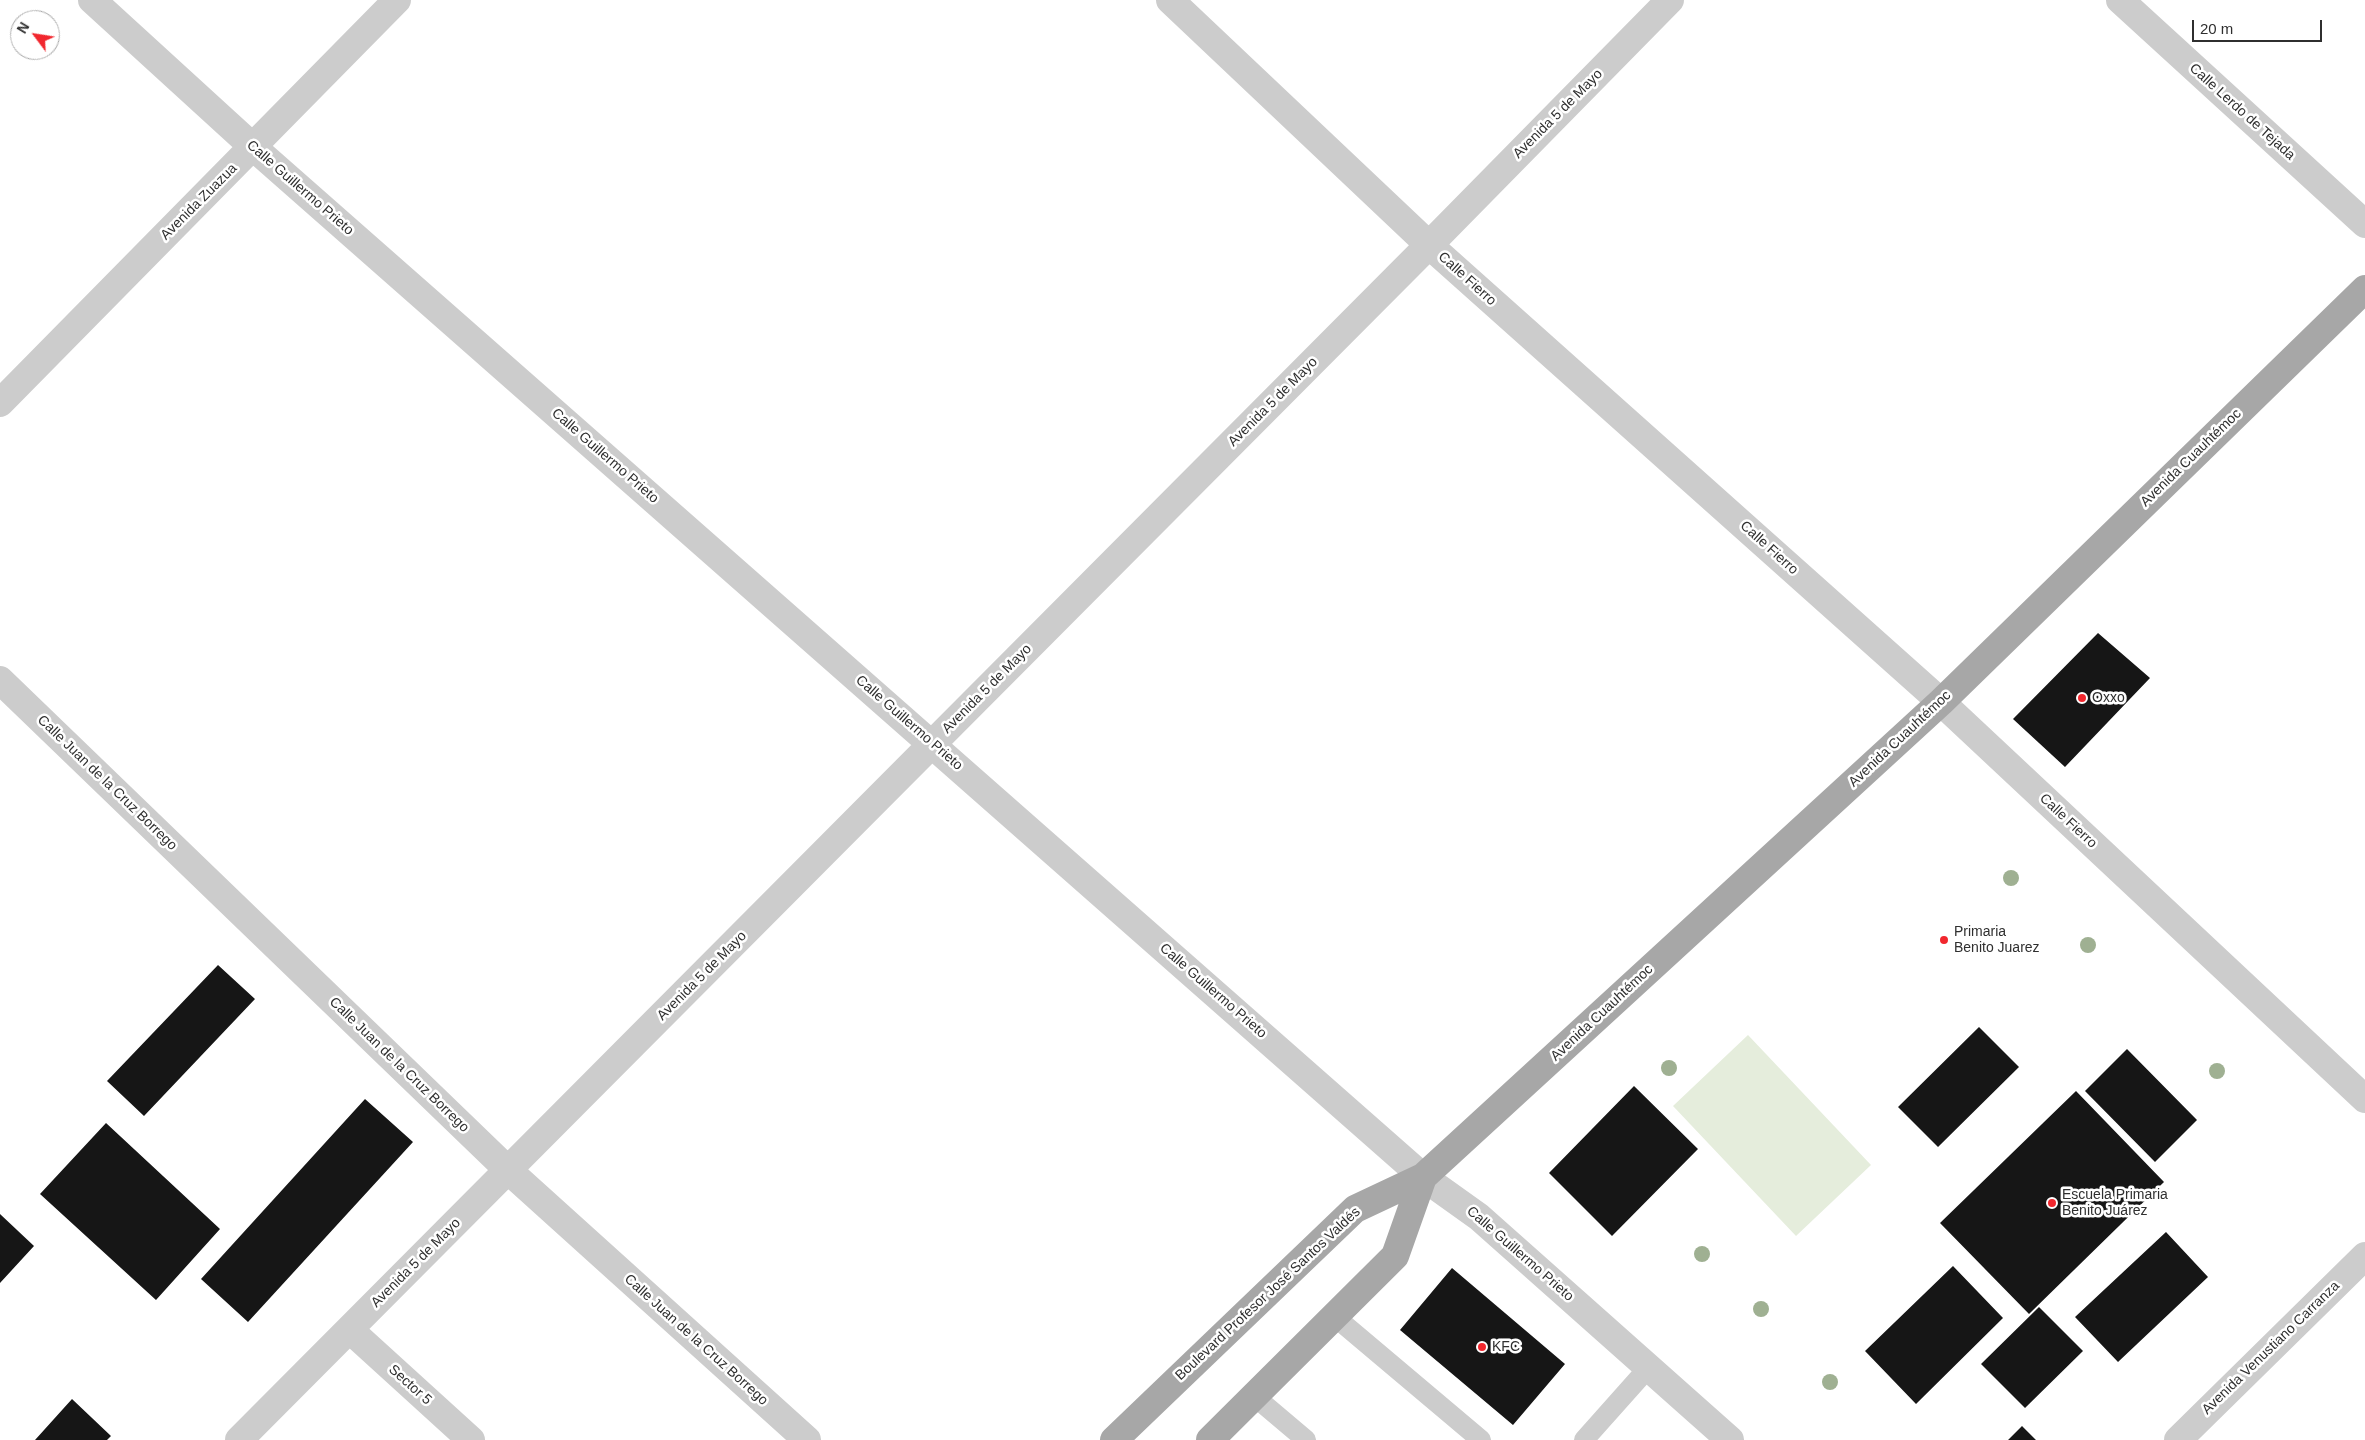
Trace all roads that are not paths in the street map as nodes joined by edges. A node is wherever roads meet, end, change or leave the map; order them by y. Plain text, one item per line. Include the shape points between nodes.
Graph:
1 (92, 0) edge
2 (397, 0) edge
3 (1170, 0) edge
4 (1670, 0) edge
5 (2120, 0) edge
6 (253, 148) junction
7 (2365, 224) edge
8 (1429, 245) junction
9 (2365, 289) edge
10 (0, 403) edge
11 (0, 680) edge
12 (1941, 702) junction
13 (932, 743) junction
14 (2365, 1100) edge
15 (508, 1171) junction
16 (1423, 1177) junction
17 (2365, 1256) edge
18 (1334, 1316) junction
19 (350, 1330) junction
20 (1649, 1367) junction
21 (1254, 1396) junction
22 (239, 1440) edge
23 (471, 1440) edge
24 (807, 1440) edge
25 (1114, 1440) edge
26 (1210, 1440) edge
27 (1306, 1440) edge
28 (1481, 1440) edge
29 (1584, 1440) edge
30 (1730, 1440) edge
31 (2178, 1440) edge

1 - 6 street, Calle Guillermo Prieto
2 - 6 street, Avenida Zuazua
3 - 8 street, Calle Fierro
4 - 8 street, Avenida 5 de Mayo
5 - 7 street, Calle Lerdo de Tejada
6 - 10 street, Avenida Zuazua
6 - 13 street, Calle Guillermo Prieto
8 - 12 street, Calle Fierro
8 - 13 street, Avenida 5 de Mayo
9 - 12 main road, Avenida Cuauhtémoc
11 - 15 street, Calle Juan de la Cruz Borrego
12 - 14 street, Calle Fierro
12 - 16 main road, Avenida Cuauhtémoc
13 - 15 street, Avenida 5 de Mayo
13 - 16 street, Calle Guillermo Prieto
15 - 19 street, Avenida 5 de Mayo
15 - 24 street, Calle Juan de la Cruz Borrego
16 - 18 main road via 1395,1256
16 - 20 street, Calle Guillermo Prieto via 1479,1217
16 - 25 main road, Boulevard Profesor José Santos Valdés via 1355,1208
17 - 31 street, Avenida Venustiano Carranza
18 - 21 main road
18 - 28 lane
19 - 22 street, Avenida 5 de Mayo
19 - 23 street, Sector 5
20 - 29 lane
20 - 30 street, Calle Guillermo Prieto
21 - 26 main road
21 - 27 lane

